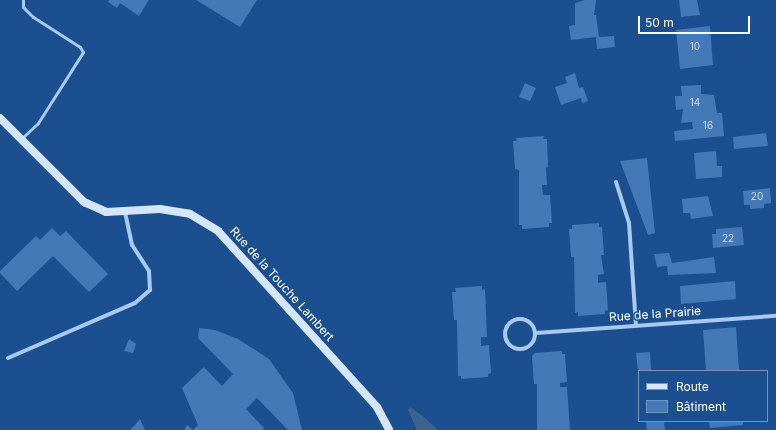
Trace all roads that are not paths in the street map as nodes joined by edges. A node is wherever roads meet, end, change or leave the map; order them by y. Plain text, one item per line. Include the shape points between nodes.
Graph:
1 (22, 0) edge
2 (0, 118) edge
3 (21, 140) junction
4 (616, 182) dead end
5 (125, 213) junction
6 (776, 316) edge
7 (636, 326) junction
8 (536, 333) junction
9 (8, 358) dead end
10 (389, 430) edge

1 - 3 lane via 23,7 33,17 80,47 83,52 38,123
2 - 3 street, Rue de la Touche Lambert
3 - 5 street, Rue de la Touche Lambert via 84,202 106,212
4 - 7 street via 629,223
5 - 9 street via 132,245 149,271 150,290 135,303
5 - 10 street, Rue de la Touche Lambert via 160,209 190,214 218,231 377,407
6 - 7 street, Rue de la Prairie
7 - 8 street, Rue de la Prairie
8 - 8 street via 531,323 519,319 508,325 505,334 509,345 519,349 528,347

